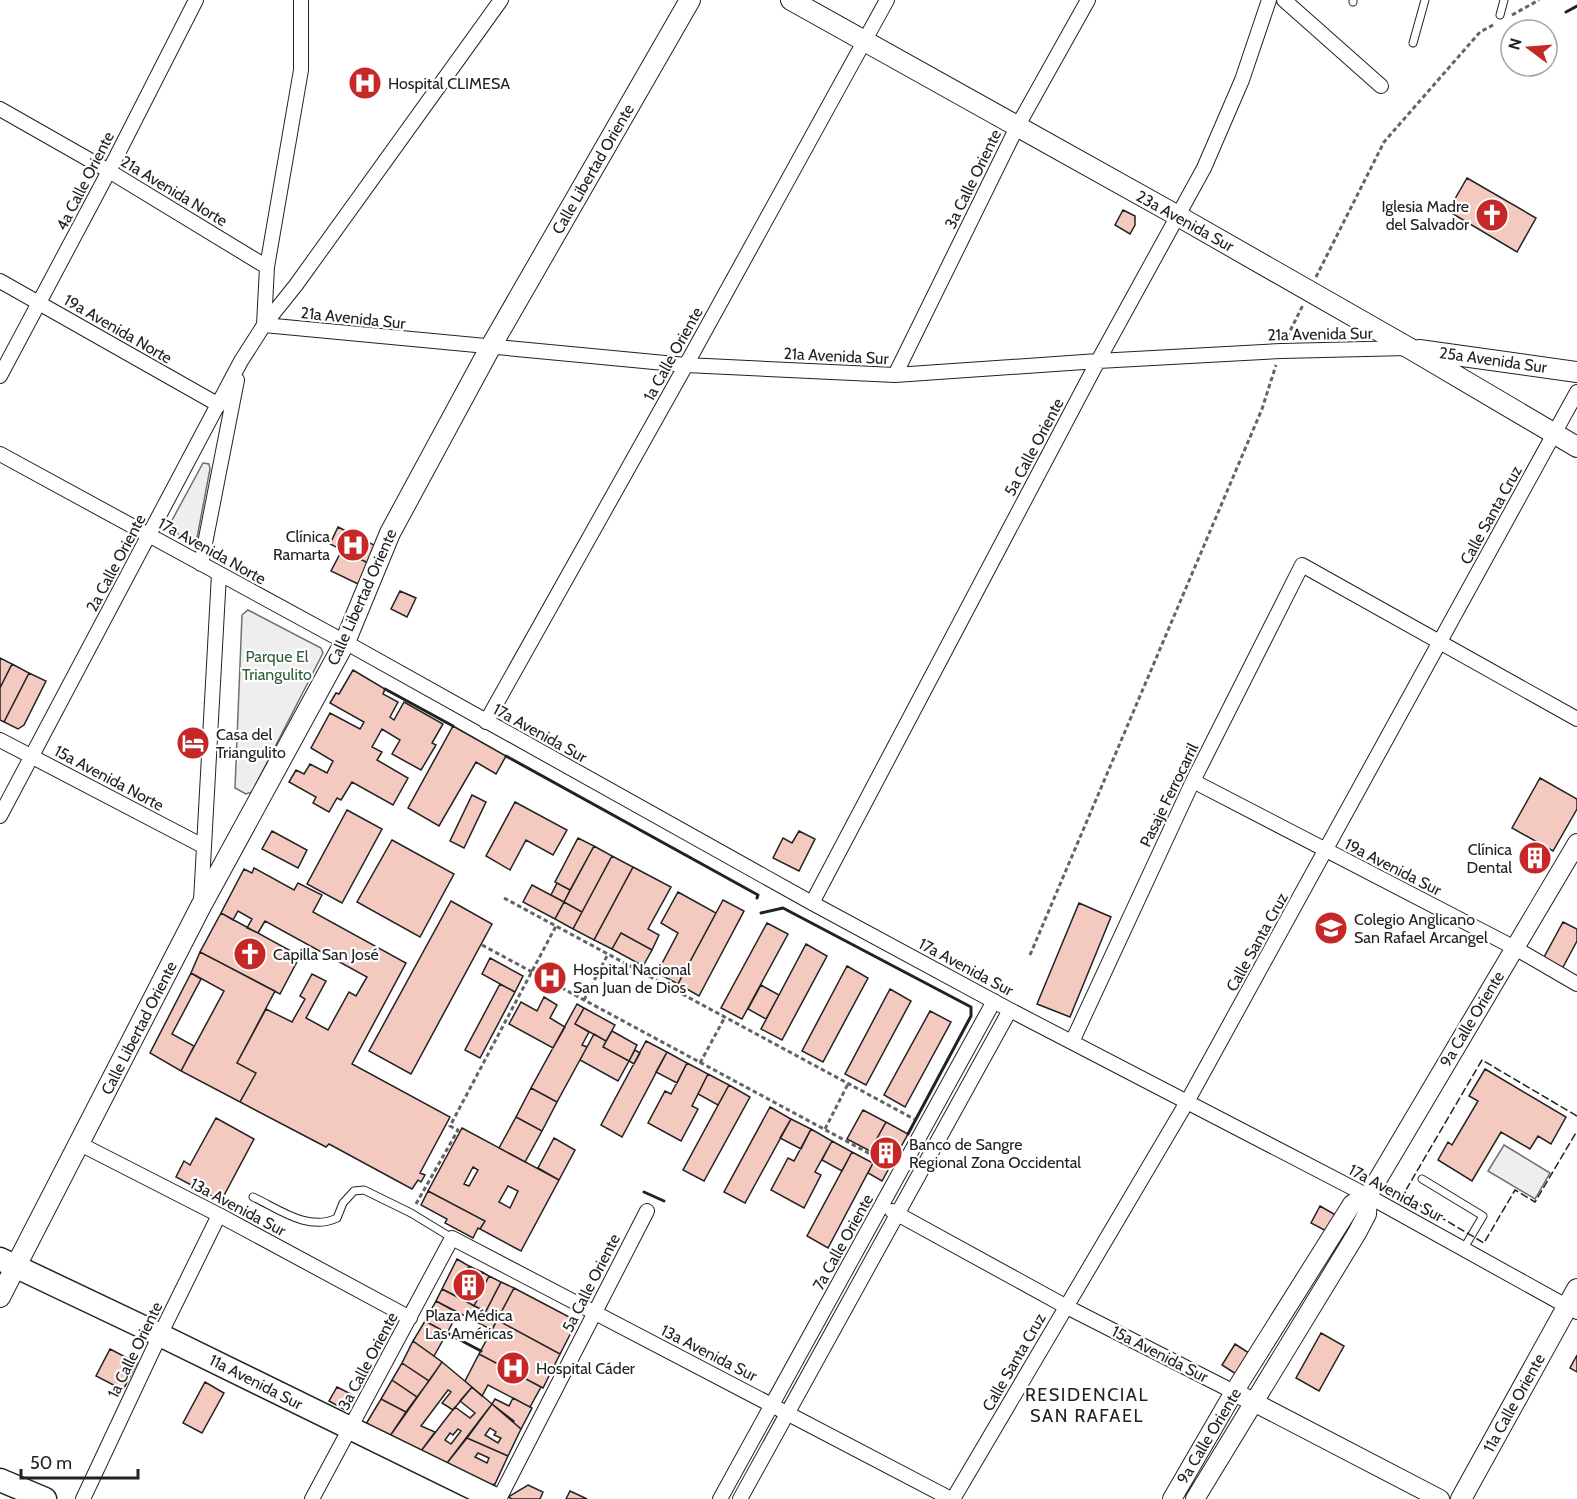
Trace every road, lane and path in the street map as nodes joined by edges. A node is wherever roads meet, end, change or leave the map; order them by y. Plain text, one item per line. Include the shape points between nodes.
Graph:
1 (196, 0) edge
2 (301, 0) edge
3 (501, 0) edge
4 (690, 0) edge
5 (790, 0) edge
6 (886, 0) edge
7 (1088, 0) edge
8 (1269, 0) edge
9 (1284, 0) edge
10 (1425, 0) edge
11 (1504, 0) edge
12 (1539, 0) edge
13 (1510, 16) dead end
14 (1500, 18) edge
15 (1499, 19) edge
16 (864, 41) junction
17 (1413, 43) dead end
18 (1381, 86) dead end
19 (0, 109) edge
20 (1017, 127) junction
21 (109, 171) junction
22 (1178, 216) junction
23 (267, 267) junction
24 (0, 281) edge
25 (1309, 292) junction
26 (40, 304) junction
27 (264, 325) junction
28 (490, 348) junction
29 (1409, 348) junction
30 (1281, 351) junction
31 (241, 361) junction
32 (1098, 361) junction
33 (686, 365) junction
34 (1577, 372) edge
35 (895, 375) junction
36 (0, 376) edge
37 (1577, 392) edge
38 (219, 405) junction
39 (1554, 435) junction
40 (1577, 447) edge
41 (0, 454) edge
42 (149, 535) junction
43 (201, 564) junction
44 (219, 574) junction
45 (345, 642) junction
46 (1439, 643) junction
47 (1577, 719) edge
48 (486, 722) junction
49 (0, 740) edge
50 (33, 756) junction
51 (1193, 782) junction
52 (0, 816) edge
53 (1577, 843) edge
54 (203, 846) junction
55 (1326, 852) junction
56 (504, 898) dead end
57 (812, 903) junction
58 (201, 906) junction
59 (556, 926) junction
60 (482, 945) dead end
61 (1515, 948) junction
62 (608, 954) junction
63 (1030, 955) dead end
64 (532, 972) junction
65 (1577, 984) edge
66 (584, 1000) junction
67 (994, 1001) junction
68 (1010, 1010) junction
69 (725, 1017) junction
70 (1072, 1042) junction
71 (700, 1063) junction
72 (849, 1084) junction
73 (1187, 1102) junction
74 (918, 1121) dead end
75 (825, 1129) junction
76 (80, 1144) junction
77 (873, 1156) dead end
78 (1422, 1179) dead end
79 (1368, 1196) junction
80 (253, 1197) dead end
81 (882, 1205) junction
82 (647, 1211) dead end
83 (411, 1213) junction
84 (898, 1214) junction
85 (219, 1215) junction
86 (452, 1238) junction
87 (1464, 1248) junction
88 (8, 1263) edge
89 (1577, 1289) edge
90 (0, 1297) edge
91 (1065, 1306) junction
92 (1572, 1309) edge
93 (594, 1313) junction
94 (410, 1318) junction
95 (160, 1335) junction
96 (1234, 1392) junction
97 (1252, 1402) junction
98 (772, 1404) junction
99 (788, 1412) junction
100 (350, 1429) junction
101 (0, 1480) edge
102 (45, 1499) edge
103 (83, 1499) edge
104 (312, 1499) edge
105 (497, 1499) edge
106 (720, 1499) edge
107 (740, 1499) edge
108 (952, 1499) edge
109 (1172, 1499) edge
110 (1195, 1499) edge
111 (1440, 1499) edge
112 (1461, 1499) edge

1 - 21 street, 4a Calle Oriente
2 - 23 street via 301,70
3 - 27 street, 2a Calle Oriente
4 - 28 main road, Calle Libertad Oriente
5 - 16 main road, 23a Avenida Sur
6 - 16 street, 1a Calle Oriente
7 - 20 street, 3a Calle Oriente
8 - 22 street, 5a Calle Oriente via 1229,114
9 - 18 street
10 - 17 lane
11 - 14 lane
12 - 13 path
15 - 25 path via 1480,32 1384,142
16 - 20 main road, 23a Avenida Sur
16 - 33 street, 1a Calle Oriente
19 - 21 street, 21a Avenida Norte
20 - 22 main road, 23a Avenida Sur
20 - 35 street, 3a Calle Oriente
21 - 23 street, 21a Avenida Norte
21 - 26 street, 4a Calle Oriente
22 - 25 main road, 23a Avenida Sur
22 - 32 street, 5a Calle Oriente
23 - 27 street
24 - 26 street, 19a Avenida Norte
25 - 29 main road, 23a Avenida Sur
25 - 30 path
26 - 36 street, 4a Calle Oriente
26 - 38 street, 19a Avenida Norte
27 - 28 street, 21a Avenida Sur
27 - 31 street, 2a Calle Oriente
28 - 33 street, 21a Avenida Sur
28 - 45 main road, Calle Libertad Oriente via 390,532
29 - 30 street, 21a Avenida Sur
29 - 34 main road, 25a Avenida Sur
29 - 39 main road, 23a Avenida Sur
30 - 32 street, 21a Avenida Sur
30 - 63 path via 1262,409
31 - 38 street, 2a Calle Oriente
31 - 43 street
32 - 35 street, 21a Avenida Sur
32 - 57 street, 5a Calle Oriente
33 - 35 street, 21a Avenida Sur
33 - 48 street, 1a Calle Oriente
37 - 39 street, Calle Santa Cruz
38 - 42 street, 2a Calle Oriente
39 - 40 main road, 23a Avenida Sur
39 - 46 street, Calle Santa Cruz
41 - 42 street, 17a Avenida Norte
42 - 43 street, 17a Avenida Norte
42 - 50 street, 2a Calle Oriente
43 - 44 street, 17a Avenida Norte
44 - 45 street, 17a Avenida Norte
44 - 54 street
45 - 48 street, 17a Avenida Sur
45 - 58 main road, Calle Libertad Oriente
46 - 47 street
46 - 51 street, Pasaje Ferrocarril via 1302,565
46 - 55 street, Calle Santa Cruz
48 - 57 street, 17a Avenida Sur
49 - 50 street, 15a Avenida Norte
50 - 52 street, 2a Calle Oriente
50 - 54 street, 15a Avenida Norte
51 - 55 street, 19a Avenida Sur
51 - 70 street, Pasaje Ferrocarril
53 - 61 street, 9a Calle Oriente
54 - 58 street
55 - 61 street, 19a Avenida Sur
55 - 73 street, Calle Santa Cruz
56 - 59 path
57 - 67 street, 17a Avenida Sur
58 - 76 main road, Calle Libertad Oriente
59 - 62 path
59 - 64 path
60 - 64 path
61 - 65 street, 19a Avenida Sur
61 - 79 street, 9a Calle Oriente
62 - 66 path
62 - 69 path
64 - 66 path
64 - 83 path via 450,1126 458,1130
66 - 71 path
67 - 68 street, 17a Avenida Sur
67 - 81 street, 7a Calle Oriente
68 - 70 street, 17a Avenida Sur
68 - 84 street, 7a Calle Oriente
69 - 71 path
69 - 72 path
70 - 73 street, 17a Avenida Sur
71 - 75 path
72 - 74 path
72 - 75 path
73 - 79 street, 17a Avenida Sur
73 - 91 street, Calle Santa Cruz
75 - 77 path
76 - 85 street, 13a Avenida Sur
76 - 88 main road, Calle Libertad Oriente
78 - 87 lane via 1483,1216
79 - 87 street, 17a Avenida Sur
79 - 96 street, 9a Calle Oriente via 1352,1204
79 - 97 street, 9a Calle Oriente via 1367,1214 1357,1233
80 - 83 lane via 305,1222 319,1224 337,1218 354,1191 364,1190
81 - 84 street, 15a Avenida Sur
81 - 98 street, 7a Calle Oriente
82 - 93 street, 5a Calle Oriente
83 - 86 lane
84 - 91 street, 15a Avenida Sur
84 - 99 street, 7a Calle Oriente
85 - 94 street, 13a Avenida Sur
85 - 95 street, 1a Calle Oriente
86 - 93 street, 13a Avenida Sur
86 - 94 street, 3a Calle Oriente
87 - 92 street, 17a Avenida Sur
88 - 90 main road, Calle Libertad Oriente
88 - 95 main road, 11a Avenida Sur
89 - 92 main road, 11a Calle Oriente
91 - 96 street, 15a Avenida Sur
91 - 108 street, Calle Santa Cruz
92 - 112 main road, 11a Calle Oriente
93 - 98 street, 13a Avenida Sur
93 - 105 street, 5a Calle Oriente
94 - 100 street, 3a Calle Oriente
95 - 100 main road, 11a Avenida Sur
95 - 103 street, 1a Calle Oriente
96 - 97 street, 15a Avenida Sur
96 - 109 street, 9a Calle Oriente
97 - 110 street, 9a Calle Oriente
97 - 111 street, 15a Avenida Sur
98 - 99 street, 13a Avenida Sur
98 - 106 street, 7a Calle Oriente
99 - 107 street, 7a Calle Oriente
99 - 108 street, 13a Avenida Sur
100 - 104 street, 3a Calle Oriente
100 - 105 main road, 11a Avenida Sur
101 - 102 main road

